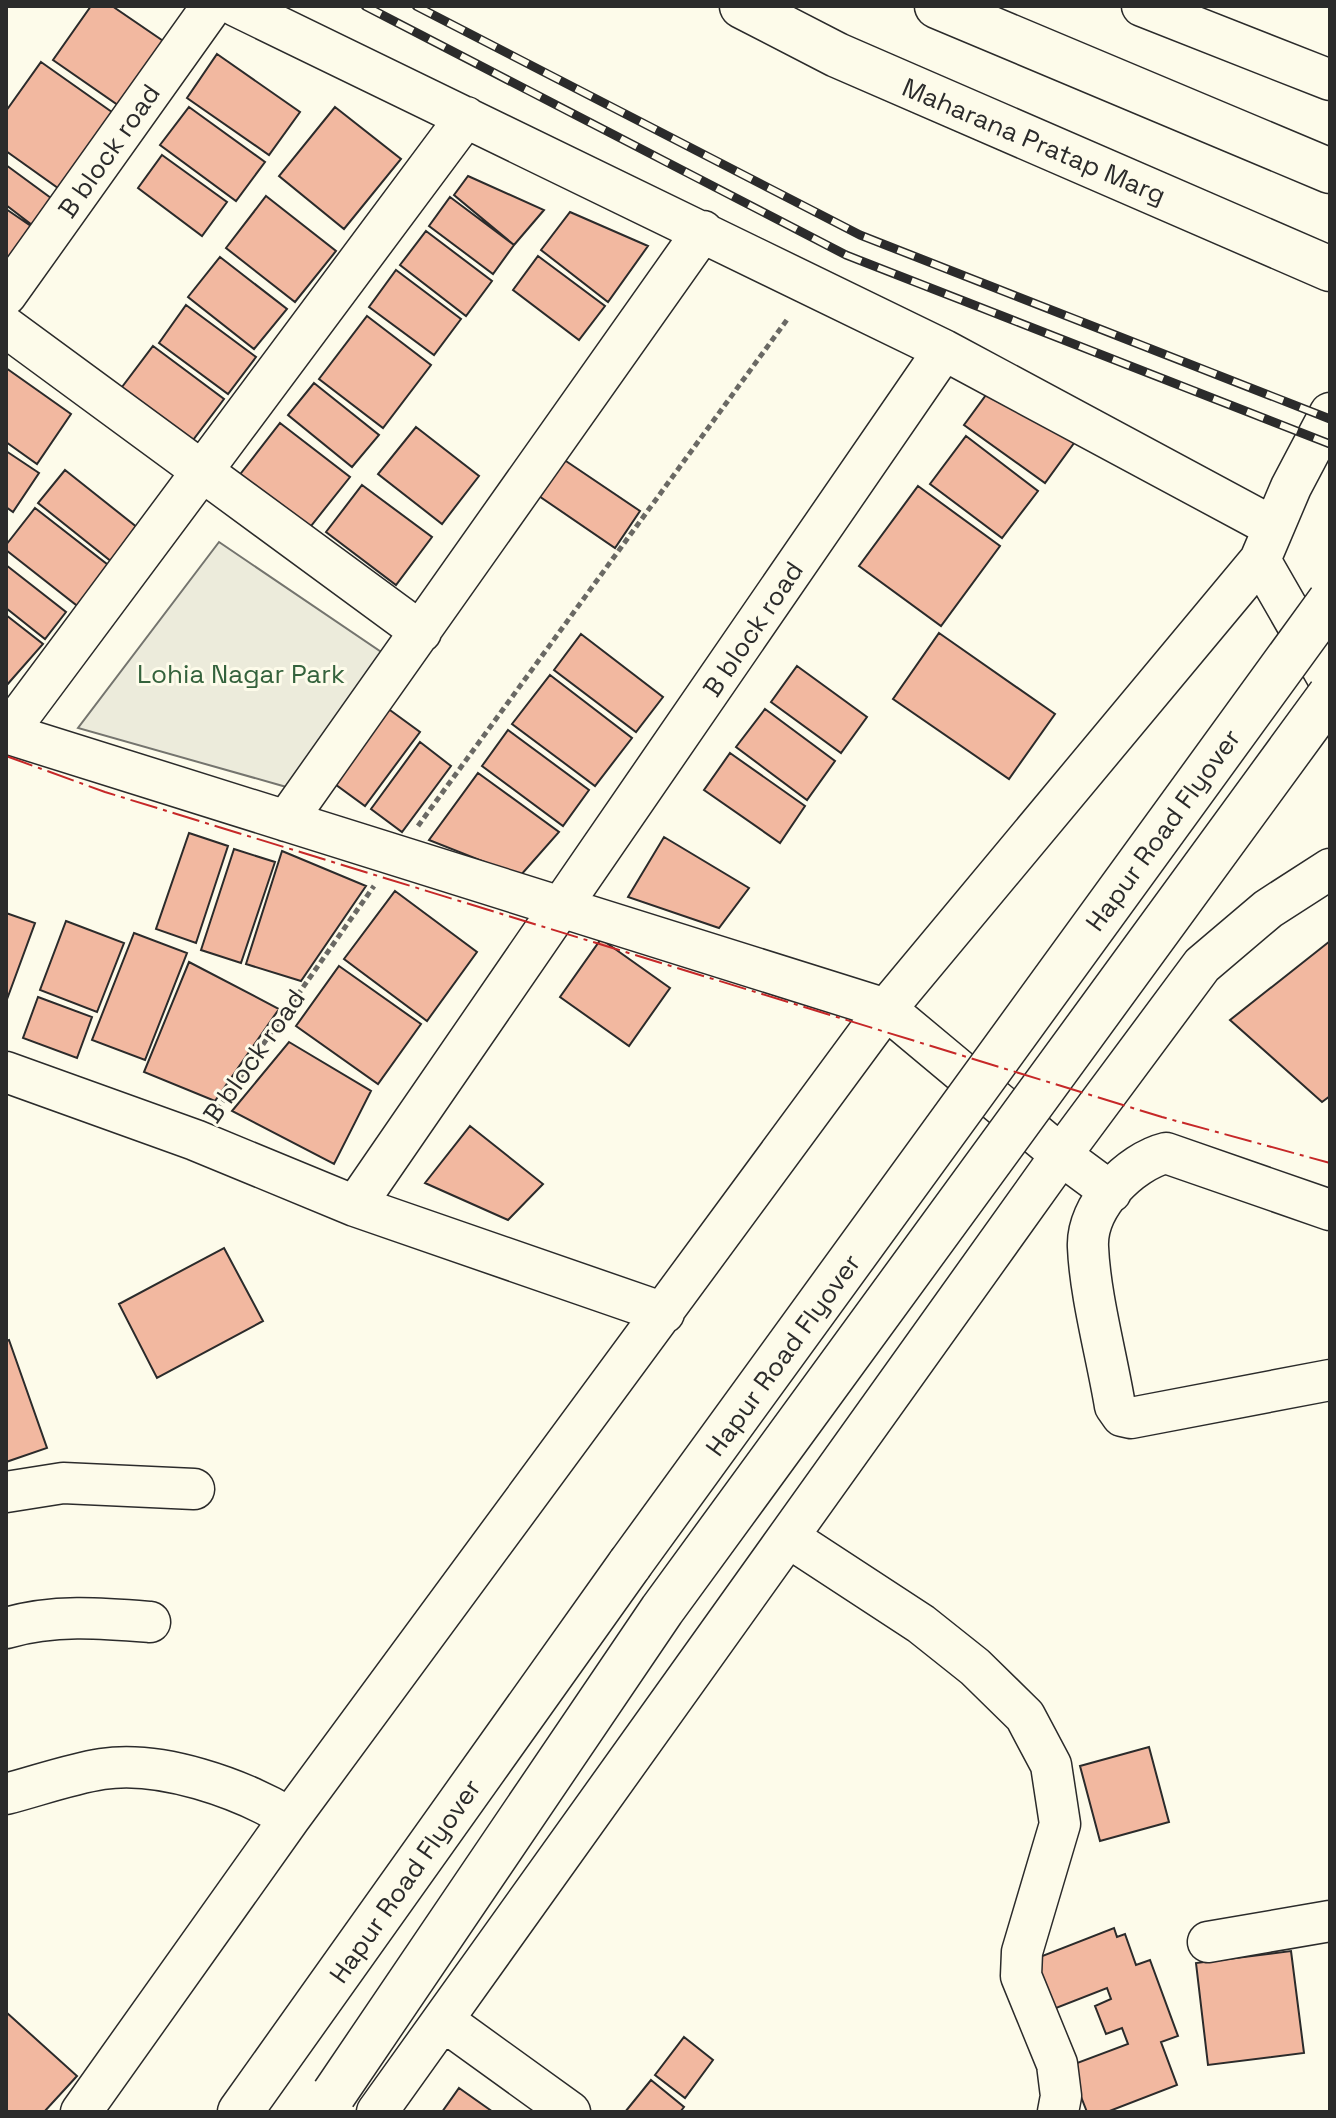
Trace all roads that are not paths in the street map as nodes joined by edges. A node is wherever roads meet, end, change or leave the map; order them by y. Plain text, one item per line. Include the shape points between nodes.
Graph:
1 (212, 6) edge
2 (236, 6) edge
3 (742, 6) edge
4 (937, 6) edge
5 (1142, 6) edge
6 (1330, 80) edge
7 (466, 117) junction
8 (1330, 171) edge
9 (703, 231) junction
10 (1330, 269) edge
11 (6, 295) edge
12 (6, 327) edge
13 (944, 350) junction
14 (1330, 413) edge
15 (203, 471) junction
16 (1266, 544) junction
17 (1330, 601) edge
18 (421, 632) junction
19 (1330, 682) edge
20 (1330, 695) edge
21 (6, 733) edge
22 (286, 821) junction
23 (1330, 869) edge
24 (562, 907) junction
25 (886, 1009) junction
26 (6, 1072) edge
27 (1053, 1167) junction
28 (1104, 1202) junction
29 (355, 1206) junction
30 (1330, 1210) edge
31 (664, 1313) junction
32 (1330, 1380) edge
33 (194, 1489) dead end
34 (6, 1492) edge
35 (788, 1537) junction
36 (150, 1622) dead end
37 (6, 1628) edge
38 (6, 1794) edge
39 (290, 1818) junction
40 (1330, 1921) edge
41 (1208, 1942) dead end
42 (444, 2021) junction
43 (328, 2103) edge
44 (1062, 2107) edge
45 (81, 2112) edge
46 (240, 2112) edge
47 (377, 2112) edge
48 (570, 2112) edge

1 - 11 street, B block road
2 - 7 street
3 - 10 main road, Maharana Pratap Marg via 837,55
4 - 8 main road
5 - 6 street
7 - 9 street
7 - 15 street
9 - 13 street
9 - 18 street
12 - 15 street
13 - 16 street
13 - 24 street, B block road
14 - 16 street
15 - 18 street
15 - 21 street
16 - 19 street
16 - 25 street
17 - 46 main road, Hapur Road Flyover, bridge via 630,1564
18 - 22 street
20 - 43 main road, Hapur Road Flyover, bridge via 662,1610
21 - 22 street
22 - 24 street
23 - 27 street via 1268,909 1202,965
24 - 25 street
24 - 29 street, B block road
25 - 27 street
25 - 31 street
26 - 29 street via 195,1140
27 - 28 street
27 - 35 street
28 - 30 street via 1134,1167 1166,1153
28 - 32 street via 1087,1246 1115,1406 1122,1416
29 - 31 street
31 - 39 street
33 - 34 street via 63,1483
35 - 42 street
35 - 44 street via 921,1624 975,1667 1025,1716 1051,1765 1060,1824 1022,1952 1021,1976 1057,2064
36 - 37 street via 80,1617
38 - 39 street via 103,1769 145,1768 256,1797
39 - 45 street
40 - 41 street
42 - 47 street
42 - 48 street

